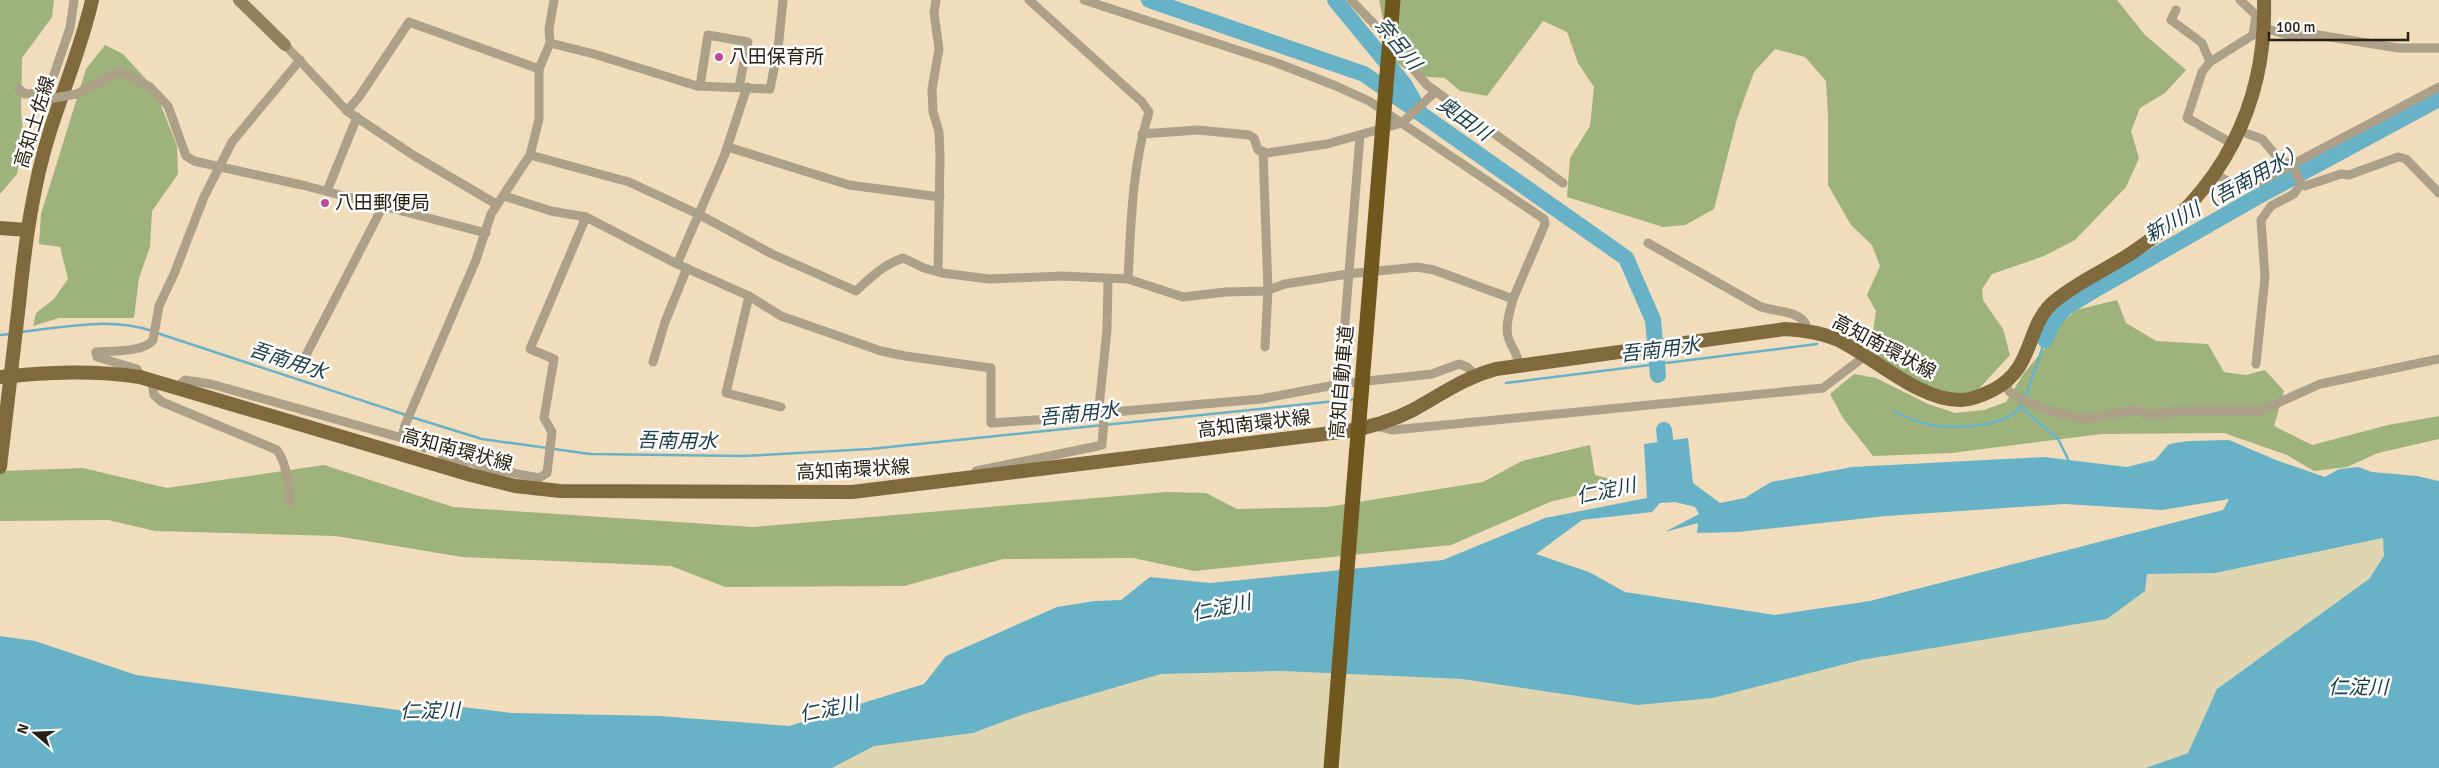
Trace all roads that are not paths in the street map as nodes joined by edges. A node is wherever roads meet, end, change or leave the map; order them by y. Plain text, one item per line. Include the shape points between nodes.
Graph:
1 (74, 0) edge
2 (92, 0) edge
3 (240, 0) edge
4 (554, 0) edge
5 (783, 0) edge
6 (936, 0) edge
7 (1029, 0) edge
8 (1084, 0) edge
9 (1351, 0) edge
10 (1393, 0) edge
11 (2240, 0) edge
12 (2264, 0) edge
13 (2176, 10) dead end
14 (2260, 27) junction
15 (70, 28) junction
16 (85, 32) junction
17 (550, 43) junction
18 (285, 45) joint
19 (2439, 48) edge
20 (1384, 53) dead end
21 (1402, 56) junction
22 (300, 60) junction
23 (2210, 62) junction
24 (539, 69) junction
25 (700, 86) junction
26 (743, 87) junction
27 (2439, 87) edge
28 (18, 89) dead end
29 (1435, 92) junction
30 (43, 100) dead end
31 (347, 111) junction
32 (357, 117) junction
33 (1402, 123) junction
34 (1142, 134) junction
35 (2248, 134) dead end
36 (1360, 136) junction
37 (2233, 144) junction
38 (728, 147) junction
39 (1263, 152) junction
40 (530, 156) junction
41 (222, 166) junction
42 (2293, 168) junction
43 (2216, 174) junction
44 (2300, 182) junction
45 (1563, 183) dead end
46 (327, 191) junction
47 (2439, 193) edge
48 (504, 196) junction
49 (940, 197) junction
50 (496, 204) junction
51 (383, 206) junction
52 (700, 216) junction
53 (586, 217) junction
54 (0, 228) edge
55 (27, 230) junction
56 (486, 234) junction
57 (1648, 243) dead end
58 (677, 264) junction
59 (687, 268) junction
60 (938, 271) junction
61 (1348, 274) junction
62 (1128, 279) junction
63 (1108, 280) junction
64 (1268, 290) junction
65 (749, 296) junction
66 (1513, 299) junction
67 (1808, 330) junction
68 (1265, 347) dead end
69 (306, 355) dead end
70 (1865, 356) junction
71 (2439, 359) edge
72 (653, 362) dead end
73 (2256, 364) dead end
74 (1520, 366) junction
75 (1475, 375) junction
76 (0, 378) edge
77 (146, 379) junction
78 (1340, 384) junction
79 (2004, 384) junction
80 (176, 388) junction
81 (781, 407) dead end
82 (1103, 416) junction
83 (1376, 426) junction
84 (402, 438) junction
85 (421, 446) junction
86 (0, 467) edge
87 (471, 475) junction
88 (893, 488) junction
89 (290, 502) dead end
90 (1331, 768) edge

1 - 15 street
2 - 16 main road, 高知土佐線
3 - 18 street
4 - 17 street
5 - 26 street via 770,89
6 - 49 street via 934,13 939,49 932,88 940,156
7 - 34 street via 1142,102 1149,112
8 - 33 street via 1310,75 1368,101
9 - 21 street
10 - 90 highway, 高知自動車道, bridge
11 - 14 street via 2256,15
12 - 14 main road, 高知南環状線
13 - 23 street via 2171,20 2202,43
14 - 19 street via 2296,37 2312,34 2398,48
14 - 23 street via 2254,35
14 - 37 main road, 高知南環状線 via 2257,84
15 - 16 street
15 - 28 street via 49,89 44,93 25,94
16 - 55 main road, 高知土佐線 via 50,131
17 - 24 street
17 - 25 street
18 - 22 street
20 - 21 street
21 - 29 street
22 - 31 street
22 - 41 street via 232,142
23 - 37 street via 2202,72 2187,118
24 - 31 street via 409,22
24 - 40 street via 539,119
25 - 26 street
25 - 26 street via 708,35 748,42
26 - 38 street
27 - 42 street
29 - 33 street
29 - 45 street
30 - 41 street, bridge via 77,94 111,75 124,73 150,87 168,106 186,156 194,161
31 - 32 street
32 - 46 street
32 - 50 street via 413,155
33 - 36 street
33 - 66 street via 1544,219 1546,224
34 - 39 street via 1198,130 1249,135 1254,138 1258,150
34 - 62 street via 1134,182
35 - 42 street via 2262,140 2279,159
36 - 39 street via 1327,144
36 - 61 street
37 - 43 main road, 高知南環状線
38 - 49 street via 849,185
38 - 52 street
39 - 64 street
40 - 48 street
40 - 52 street via 628,182
41 - 46 street
41 - 77 street via 204,197 155,317 150,345 96,352 97,357 137,369
42 - 43 street via 2244,187 2230,184
42 - 44 street
43 - 79 main road, 高知南環状線 via 2164,229 2134,252 2056,299 2041,318 2017,372
44 - 47 street via 2305,186 2341,174 2349,175 2398,157 2406,159
44 - 73 street via 2294,194 2271,206 2261,220 2265,277
46 - 51 street
48 - 50 street
48 - 53 street via 550,211
49 - 60 street
50 - 56 street
51 - 56 street
51 - 69 street
52 - 58 street
52 - 60 street via 772,254 856,291 888,263 903,258
53 - 58 street
53 - 85 street via 530,349 554,359 544,418 552,432 547,473 538,478 481,467 458,454
54 - 55 main road
55 - 86 main road, 高知土佐線, bridge
56 - 84 street
57 - 67 street via 1759,306 1800,315
58 - 59 street
59 - 65 street
59 - 72 street
60 - 63 street via 989,279 1062,276
61 - 64 street via 1285,284
61 - 66 street via 1417,267 1434,270
61 - 78 street
62 - 63 street
62 - 64 street via 1183,296
63 - 82 street
64 - 68 street
65 - 81 street via 726,393
65 - 82 street via 781,316 881,351 991,368 991,423
66 - 74 street via 1507,326 1508,339 1518,355
67 - 70 main road, 高知南環状線 via 1836,339
67 - 74 main road, 高知南環状線 via 1785,329
70 - 79 main road, 高知南環状線 via 1939,397 1961,400 1982,395
70 - 83 street via 1823,388 1394,430
71 - 79 street via 2320,384 2260,411 2180,411 2151,415 2134,410 2085,419 2042,408 2010,392
74 - 75 main road, 高知南環状線
75 - 78 street via 1459,364 1432,374
75 - 83 main road, 高知南環状線 via 1414,410
76 - 77 main road, 高知南環状線 via 71,371 107,372
77 - 80 main road, 高知南環状線
77 - 89 street via 154,395 162,402 276,450 290,485
78 - 82 street via 1261,399
80 - 84 street via 185,380 211,384
80 - 87 main road, 高知南環状線
82 - 88 street via 1102,445
83 - 88 main road, 高知南環状線
84 - 85 street
85 - 87 street via 460,462
87 - 88 main road, 高知南環状線 via 515,486 560,491 852,492

